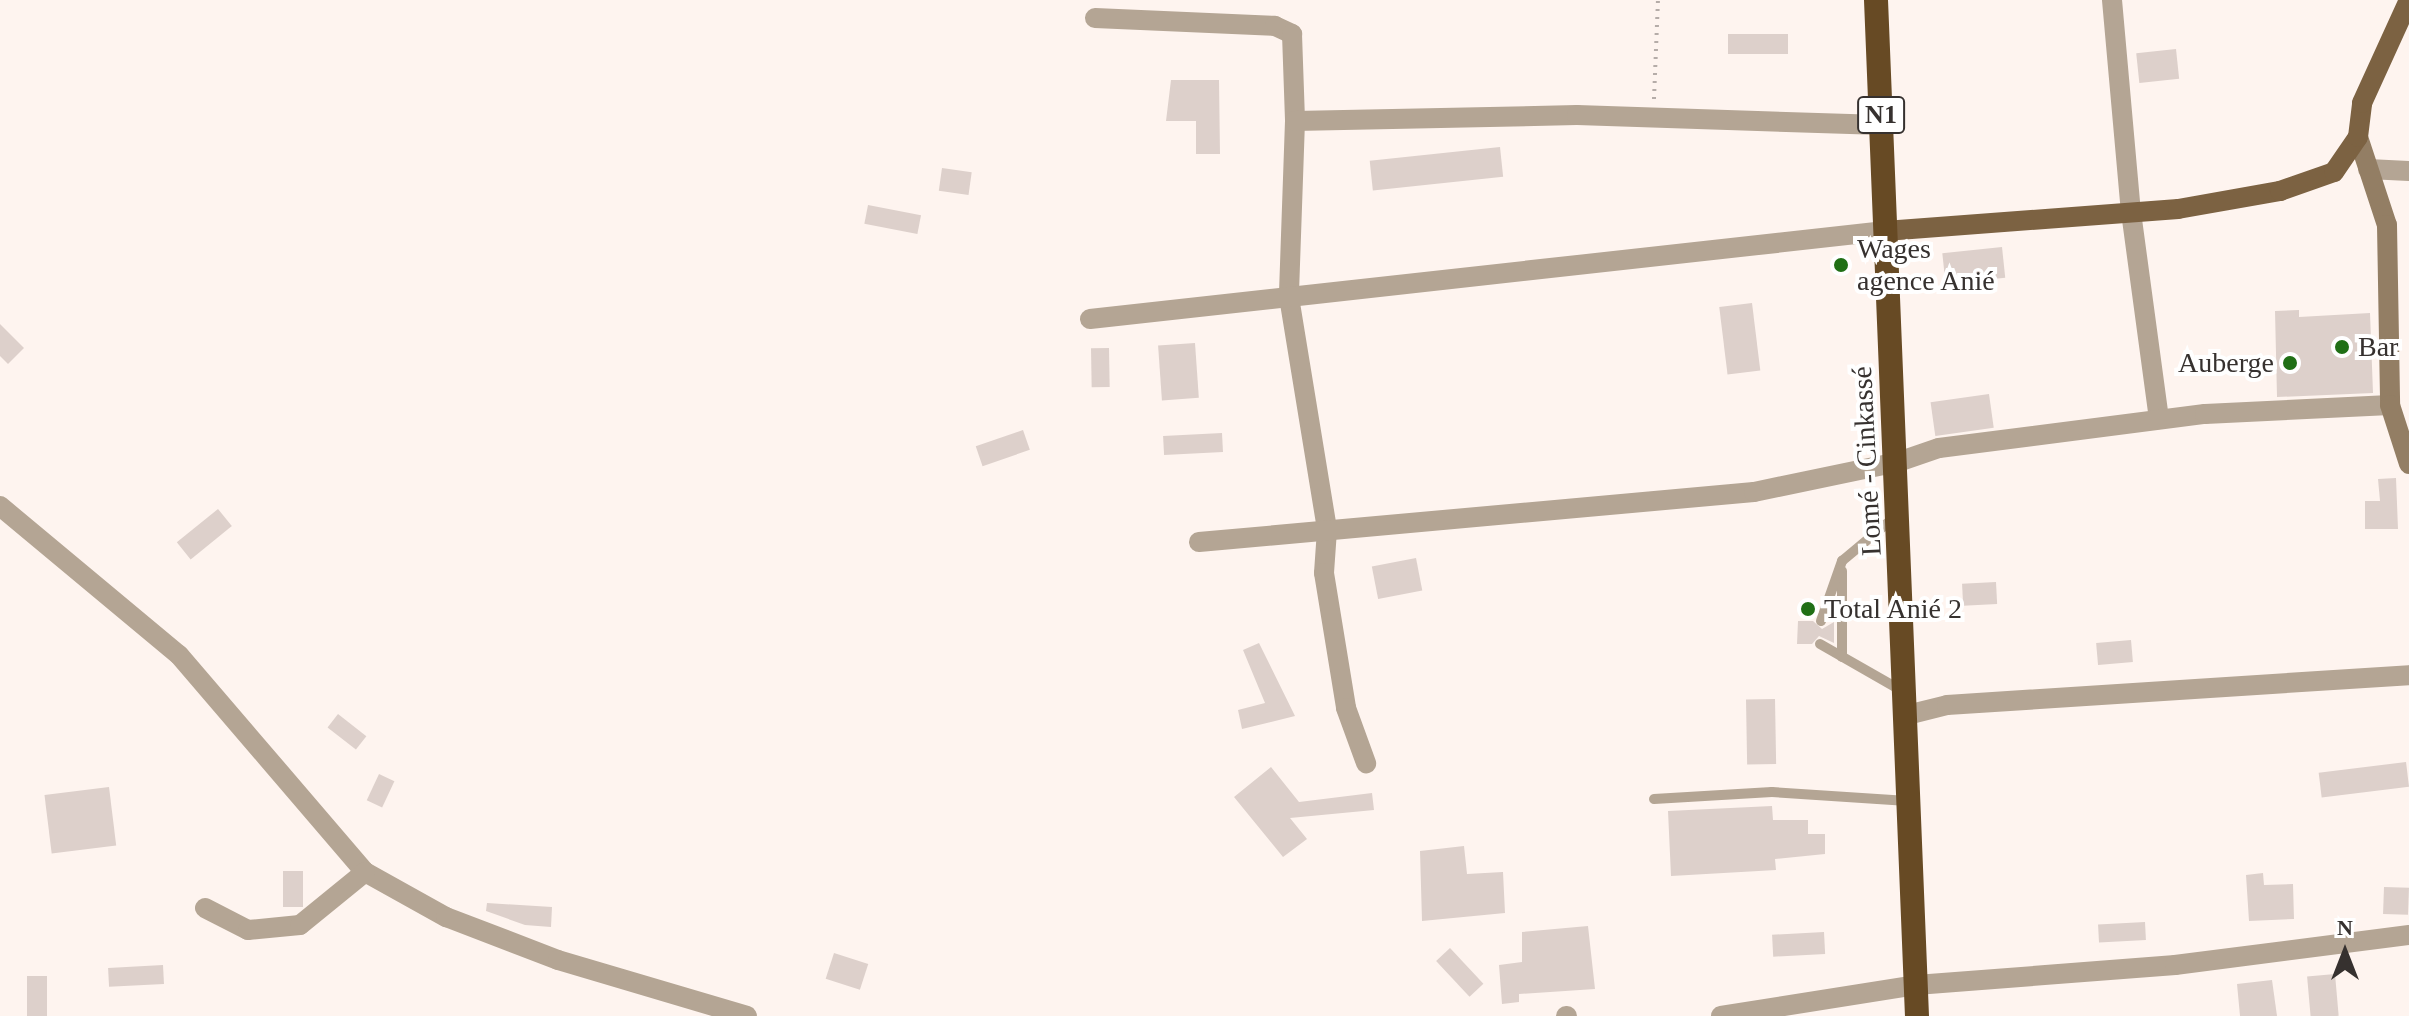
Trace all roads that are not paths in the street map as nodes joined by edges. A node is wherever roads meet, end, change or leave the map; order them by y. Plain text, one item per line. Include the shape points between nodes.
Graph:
1 (1876, 0) edge
2 (2112, 0) edge
3 (2409, 0) edge
4 (1095, 18) dead end
5 (1295, 121) junction
6 (1882, 125) junction
7 (2358, 137) junction
8 (2368, 169) junction
9 (2409, 171) edge
10 (2131, 212) junction
11 (1885, 231) junction
12 (1289, 297) junction
13 (1090, 319) dead end
14 (2390, 405) junction
15 (2159, 419) junction
16 (1898, 462) junction
17 (2409, 464) edge
18 (0, 506) edge
19 (1900, 513) junction
20 (1327, 530) junction
21 (1199, 542) dead end
22 (1842, 561) junction
23 (1821, 621) dead end
24 (1820, 644) dead end
25 (1842, 657) junction
26 (2409, 675) edge
27 (1906, 704) junction
28 (1366, 763) dead end
29 (1654, 799) dead end
30 (1909, 801) junction
31 (365, 872) junction
32 (205, 908) dead end
33 (2409, 935) edge
34 (1916, 985) junction
35 (747, 1016) edge
36 (1721, 1016) edge
37 (1917, 1016) edge

1 - 6 highway, Lomé - Cinkassé / N1
2 - 10 street
3 - 7 main road via 2362,103
4 - 5 street via 1275,26 1292,34
5 - 6 street via 1653,117
5 - 12 street
6 - 11 highway, Lomé - Cinkassé / N1
7 - 8 street
7 - 10 main road via 2334,172 2280,191
8 - 9 street
8 - 14 street via 2387,225
10 - 11 main road
10 - 15 street
11 - 12 street
11 - 16 highway, Lomé - Cinkassé / N1
12 - 13 street
12 - 20 street
14 - 15 street
14 - 17 street
15 - 16 street via 1939,448
16 - 19 highway, Lomé - Cinkassé / N1
16 - 20 street via 1754,492
18 - 31 street via 179,655
19 - 22 lane
19 - 27 highway, Lomé - Cinkassé / N1
20 - 21 street
20 - 28 street via 1324,573 1346,708
22 - 23 lane
22 - 25 lane
24 - 25 lane
25 - 27 lane
26 - 27 street
27 - 30 highway, Lomé - Cinkassé / N1
29 - 30 lane via 1772,792
30 - 34 highway, Lomé - Cinkassé / N1
31 - 32 street via 300,925 248,930
31 - 35 street via 446,917 558,960
33 - 34 street via 2175,965
34 - 36 street
34 - 37 highway, Lomé - Cinkassé / N1

